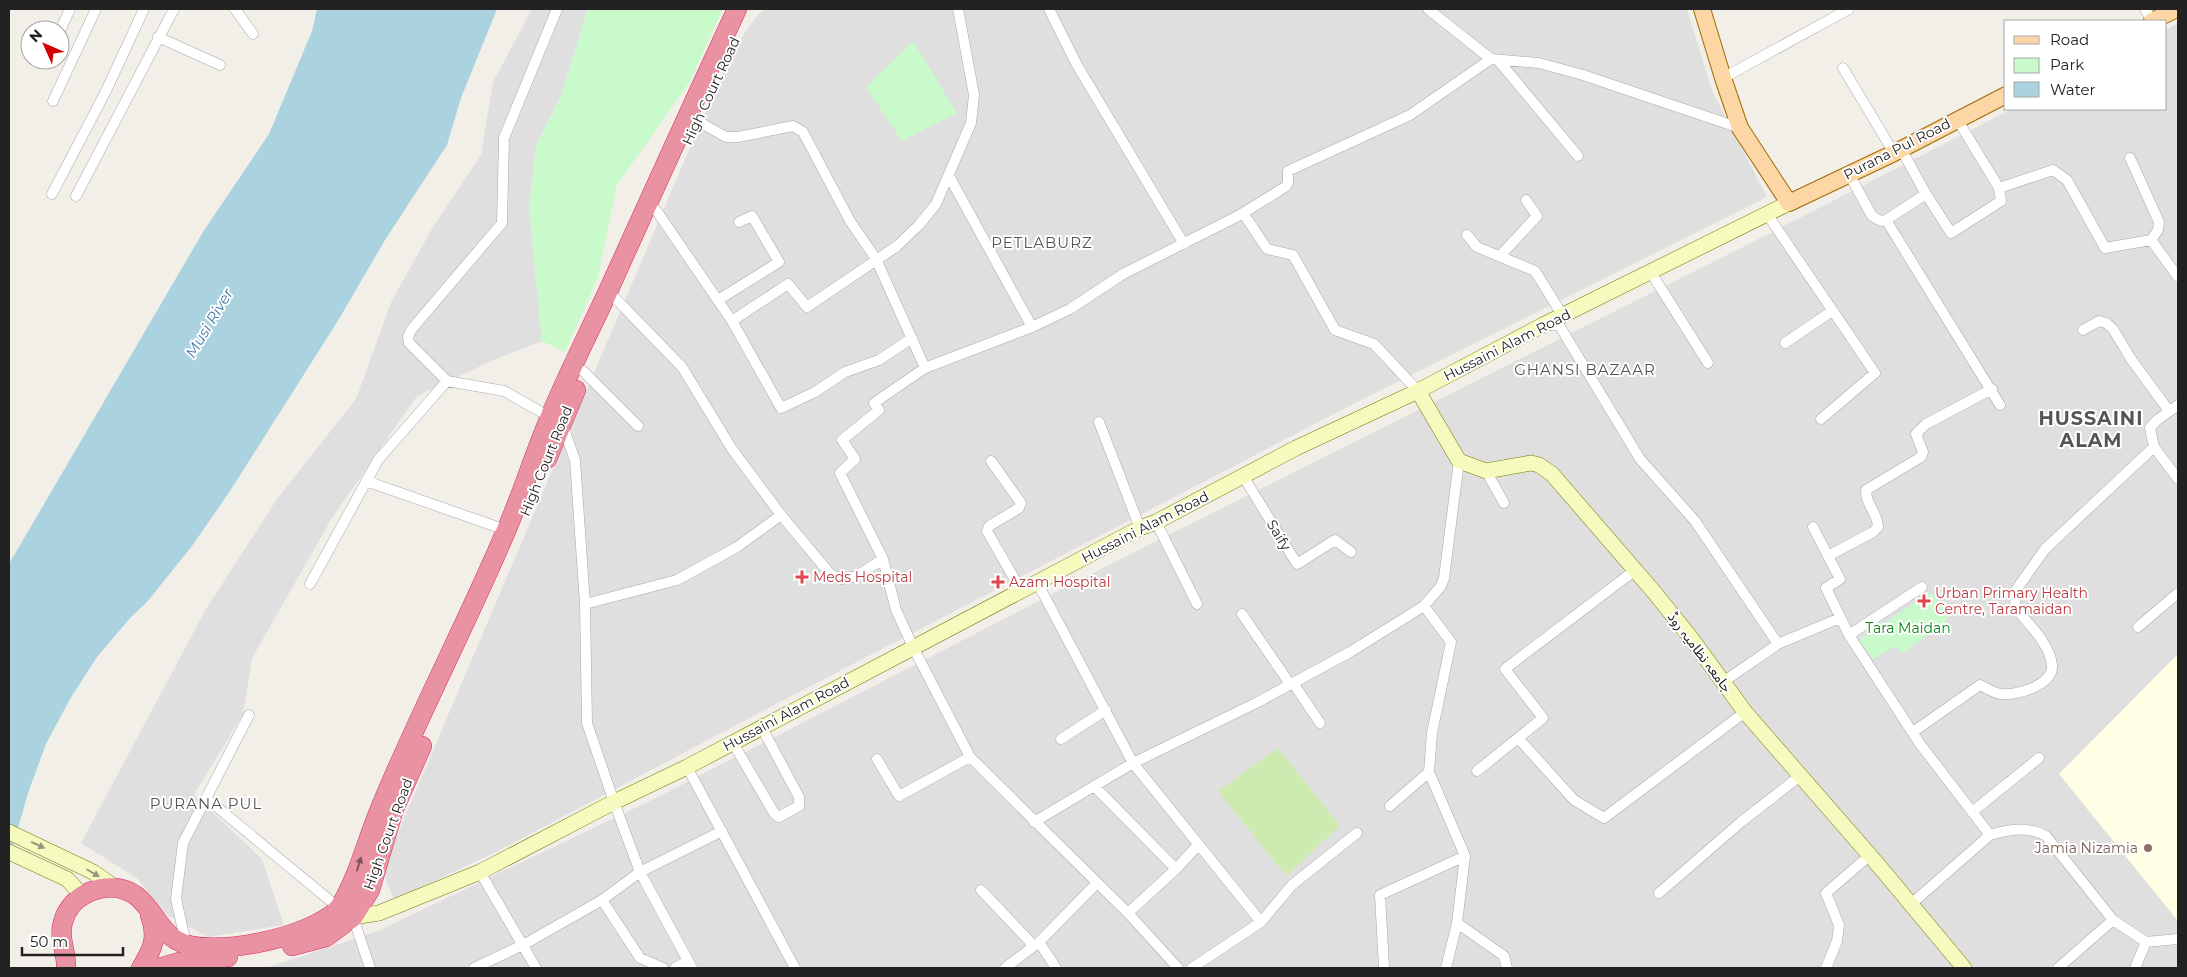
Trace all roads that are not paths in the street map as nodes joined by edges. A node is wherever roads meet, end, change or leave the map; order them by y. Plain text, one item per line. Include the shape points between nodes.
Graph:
1 (96, 9) edge
2 (144, 9) edge
3 (174, 9) edge
4 (235, 9) edge
5 (557, 9) edge
6 (737, 9) edge
7 (749, 9) edge
8 (958, 9) edge
9 (1049, 9) edge
10 (1428, 9) edge
11 (1702, 9) edge
12 (1849, 9) edge
13 (2145, 9) edge
14 (2177, 9) edge
15 (2151, 20) edge
16 (2154, 20) edge
17 (252, 34) dead end
18 (158, 37) junction
19 (1494, 59) junction
20 (220, 65) dead end
21 (1843, 68) dead end
22 (1722, 78) junction
23 (2004, 96) edge
24 (53, 101) dead end
25 (1956, 119) junction
26 (696, 120) junction
27 (1740, 128) junction
28 (1898, 151) junction
29 (1578, 156) dead end
30 (2130, 158) dead end
31 (1849, 174) junction
32 (949, 176) junction
33 (1999, 188) junction
34 (52, 194) dead end
35 (1926, 194) junction
36 (76, 196) dead end
37 (1526, 200) dead end
38 (1789, 203) junction
39 (656, 210) junction
40 (1243, 213) junction
41 (1766, 214) junction
42 (1886, 220) junction
43 (740, 222) dead end
44 (1467, 235) dead end
45 (2151, 240) junction
46 (1184, 244) junction
47 (1501, 256) junction
48 (876, 259) junction
49 (1650, 271) junction
50 (2178, 277) edge
51 (615, 298) junction
52 (718, 300) junction
53 (1832, 311) junction
54 (1563, 316) junction
55 (732, 321) junction
56 (1543, 325) junction
57 (1032, 327) junction
58 (2082, 330) dead end
59 (912, 338) junction
60 (1785, 343) dead end
61 (1708, 363) dead end
62 (925, 368) junction
63 (583, 371) junction
64 (447, 381) junction
65 (1992, 389) junction
66 (1418, 391) junction
67 (2000, 405) dead end
68 (2178, 405) edge
69 (2169, 411) junction
70 (1821, 419) dead end
71 (556, 420) junction
72 (1099, 422) dead end
73 (638, 426) dead end
74 (2154, 448) junction
75 (1459, 461) junction
76 (992, 462) dead end
77 (1486, 471) junction
78 (1243, 476) junction
79 (2178, 479) edge
80 (366, 481) junction
81 (1504, 503) dead end
82 (781, 515) junction
83 (1156, 522) junction
84 (1813, 527) dead end
85 (1140, 528) junction
86 (506, 530) junction
87 (1352, 552) dead end
88 (1828, 556) junction
89 (883, 559) junction
90 (1634, 571) junction
91 (310, 584) dead end
92 (1038, 584) junction
93 (1922, 587) dead end
94 (1022, 592) junction
95 (2178, 593) edge
96 (585, 604) junction
97 (1197, 604) dead end
98 (1424, 606) junction
99 (1242, 614) dead end
100 (1840, 618) junction
101 (2138, 626) dead end
102 (1849, 636) junction
103 (1778, 644) junction
104 (913, 647) junction
105 (1724, 682) junction
106 (1291, 683) junction
107 (1106, 710) junction
108 (1745, 712) junction
109 (249, 715) dead end
110 (1320, 722) dead end
111 (762, 728) junction
112 (1913, 732) junction
113 (1518, 738) junction
114 (1061, 739) dead end
115 (733, 743) junction
116 (970, 757) junction
117 (877, 758) dead end
118 (2038, 758) dead end
119 (1133, 763) junction
120 (687, 767) junction
121 (1477, 771) dead end
122 (1429, 772) junction
123 (1800, 776) junction
124 (1094, 786) junction
125 (206, 798) junction
126 (614, 802) junction
127 (1390, 806) dead end
128 (1972, 812) junction
129 (1034, 822) junction
130 (722, 831) junction
131 (9, 832) edge
132 (1357, 833) dead end
133 (1990, 835) junction
134 (1198, 845) junction
135 (9, 852) edge
136 (1465, 856) junction
137 (1870, 856) junction
138 (1176, 869) junction
139 (480, 872) junction
140 (640, 872) junction
141 (1097, 883) junction
142 (116, 888) junction
143 (981, 890) dead end
144 (1659, 893) dead end
145 (82, 895) junction
146 (602, 900) junction
147 (1910, 905) junction
148 (148, 909) junction
149 (346, 913) junction
150 (1128, 913) junction
151 (2114, 920) junction
152 (1261, 922) junction
153 (1457, 923) junction
154 (2178, 938) edge
155 (2146, 942) junction
156 (186, 944) junction
157 (1036, 944) junction
158 (522, 945) junction
159 (70, 965) edge
160 (690, 965) edge
161 (141, 968) edge
162 (158, 968) edge
163 (370, 968) edge
164 (474, 968) edge
165 (536, 968) edge
166 (663, 968) edge
167 (675, 968) edge
168 (795, 968) edge
169 (1005, 968) edge
170 (1056, 968) edge
171 (1178, 968) edge
172 (1192, 968) edge
173 (1384, 968) edge
174 (1446, 968) edge
175 (1507, 968) edge
176 (1826, 968) edge
177 (1964, 968) edge
178 (2058, 968) edge
179 (2135, 968) edge

1 - 24 street
2 - 34 street
3 - 18 street
4 - 17 street
5 - 64 street via 504,138 502,223 408,337 409,343
6 - 71 highway, High Court Road
7 - 26 highway, High Court Road
8 - 32 street via 974,95 971,123
9 - 46 street via 1082,74
10 - 19 street
11 - 22 main road
12 - 22 street
13 - 15 street
14 - 16 main road
18 - 20 street
18 - 36 street
19 - 27 street via 1538,63 1583,75
19 - 29 street
19 - 40 street via 1410,115 1288,171 1285,186
21 - 28 street
22 - 27 main road
23 - 25 main road, Purana Pul Road
25 - 28 main road, Purana Pul Road
25 - 33 street
26 - 39 highway, High Court Road
26 - 48 street via 726,137 793,126 802,132 850,222
27 - 38 main road
28 - 31 main road, Purana Pul Road
28 - 35 street
30 - 45 street via 2159,222
31 - 38 main road, Purana Pul Road
31 - 42 street via 1872,216 1881,222
32 - 48 street via 936,204 919,225 897,246
32 - 57 street
33 - 35 street via 2001,201 1951,233
33 - 45 street via 2053,170 2066,180 2105,248
35 - 42 street
37 - 47 street via 1537,216
38 - 41 main road, Hussaini Alam Road
39 - 51 highway, High Court Road
39 - 52 street
40 - 46 street
40 - 66 street via 1267,249 1293,256 1335,330 1374,344
41 - 49 main road, Hussaini Alam Road
41 - 53 street
42 - 65 street
43 - 52 street via 752,216 779,262
44 - 47 street via 1477,247
45 - 50 street
46 - 57 street
47 - 54 street via 1535,271
48 - 55 street via 807,307 788,284
48 - 59 street
49 - 54 main road, Hussaini Alam Road
49 - 61 street
51 - 63 highway, High Court Road
51 - 82 street via 682,367 732,449
52 - 55 street
53 - 60 street
53 - 70 street via 1875,373
54 - 56 main road, Hussaini Alam Road
55 - 59 street via 781,408 815,392 845,372 879,360
56 - 66 main road, Hussaini Alam Road
56 - 103 street via 1560,325 1640,459 1695,521
57 - 62 street
58 - 69 street via 2099,321 2113,329
59 - 62 street
62 - 89 street via 874,403 879,410 842,440 855,459 840,473
63 - 71 highway, High Court Road
63 - 73 street
64 - 71 street via 504,391
64 - 80 street via 378,460
65 - 67 street
65 - 88 street via 1922,427 1916,434 1922,457 1866,490 1878,527
66 - 75 main road
66 - 78 main road, Hussaini Alam Road
68 - 69 street
69 - 74 street via 2150,428
71 - 86 highway, High Court Road
71 - 96 street via 575,460
71 - 149 highway, High Court Road via 516,535 394,809 370,890
72 - 85 street
74 - 79 street
74 - 112 street via 2045,549 2016,590 2015,607 2042,642 2052,666 2050,675 2041,685 2011,694 1999,694 1980,685
75 - 77 main road
75 - 98 street via 1444,578
76 - 94 street via 1021,503 1019,508 989,526 987,531
77 - 81 street
77 - 90 main road, جامعہ نظامیہ روڈ via 1531,463 1545,468
78 - 83 main road, Hussaini Alam Road
78 - 87 street, Saify via 1297,564 1335,540
80 - 86 street
80 - 91 street
82 - 89 street via 831,575 842,579 857,576
82 - 96 street via 737,547 677,580
83 - 85 main road, Hussaini Alam Road
83 - 97 street
84 - 88 street
85 - 92 main road, Hussaini Alam Road
149 -> 86 highway, High Court Road via 356,873 382,803
88 - 100 street via 1840,579 1826,588
89 - 104 street via 896,610
90 - 105 main road, جامعہ نظامیہ روڈ
90 - 113 street via 1505,669 1543,718
92 - 94 main road, Hussaini Alam Road
92 - 107 street
93 - 102 street
94 - 104 main road, Hussaini Alam Road
95 - 101 street
96 - 126 street via 587,723
98 - 106 street via 1350,652
98 - 122 street via 1451,642 1432,733
99 - 106 street
100 - 102 street
100 - 103 street
102 - 112 street
103 - 105 street
104 - 111 main road, Hussaini Alam Road
104 - 116 street
105 - 108 main road, جامعہ نظامیہ روڈ
106 - 110 street
106 - 119 street
107 - 114 street
107 - 119 street
108 - 113 street via 1604,818 1574,800
108 - 123 main road, جامعہ نظامیہ روڈ
109 - 125 street
111 - 115 main road, Hussaini Alam Road
111 - 115 street via 799,798 799,806 784,815 774,814
112 - 128 street
113 - 121 street
115 - 120 main road, Hussaini Alam Road
116 - 117 street via 899,796
116 - 129 street
118 - 128 street
119 - 124 street
119 - 134 street
120 - 126 main road, Hussaini Alam Road
120 - 130 street
122 - 127 street
122 - 136 street
123 - 137 main road, جامعہ نظامیہ روڈ
123 - 144 street
124 - 129 street
124 - 138 street
125 - 149 street
125 - 156 street via 183,843 176,898
126 - 139 main road, Hussaini Alam Road
126 - 140 street
128 - 133 street
129 - 141 street
130 - 140 street
130 - 168 street
131 -> 142 main road via 93,872
132 - 152 street via 1292,885
133 - 147 street
133 - 151 street via 2025,829 2046,836
134 - 138 street
134 - 152 street
135 - 145 main road via 67,879
136 - 153 street
136 - 173 street via 1380,895
137 - 147 main road, جامعہ نظامیہ روڈ
137 - 176 street via 1826,894 1839,925 1837,941
138 - 150 street
139 - 149 main road, Hussaini Alam Road via 379,913
139 - 158 street
140 - 146 street
140 - 160 street
141 - 150 street
141 - 157 street
142 - 145 highway via 97,889
142 - 148 highway via 135,895
143 - 157 street
145 - 159 highway via 70,907 63,921 61,940
146 - 158 street
146 - 166 street via 640,958
147 - 177 main road, جامعہ نظامیہ روڈ
148 - 156 highway via 160,926
148 - 161 highway via 155,929 152,950
149 - 156 highway via 293,936 216,948
149 - 162 highway via 326,937 243,956 179,962
149 - 163 street
150 - 171 street
151 - 155 street
151 - 178 street
152 - 172 street
153 - 174 street
153 - 175 street via 1504,956
154 - 155 street
155 - 179 street
157 - 169 street
157 - 170 street
158 - 164 street
158 - 165 street
160 - 167 street

